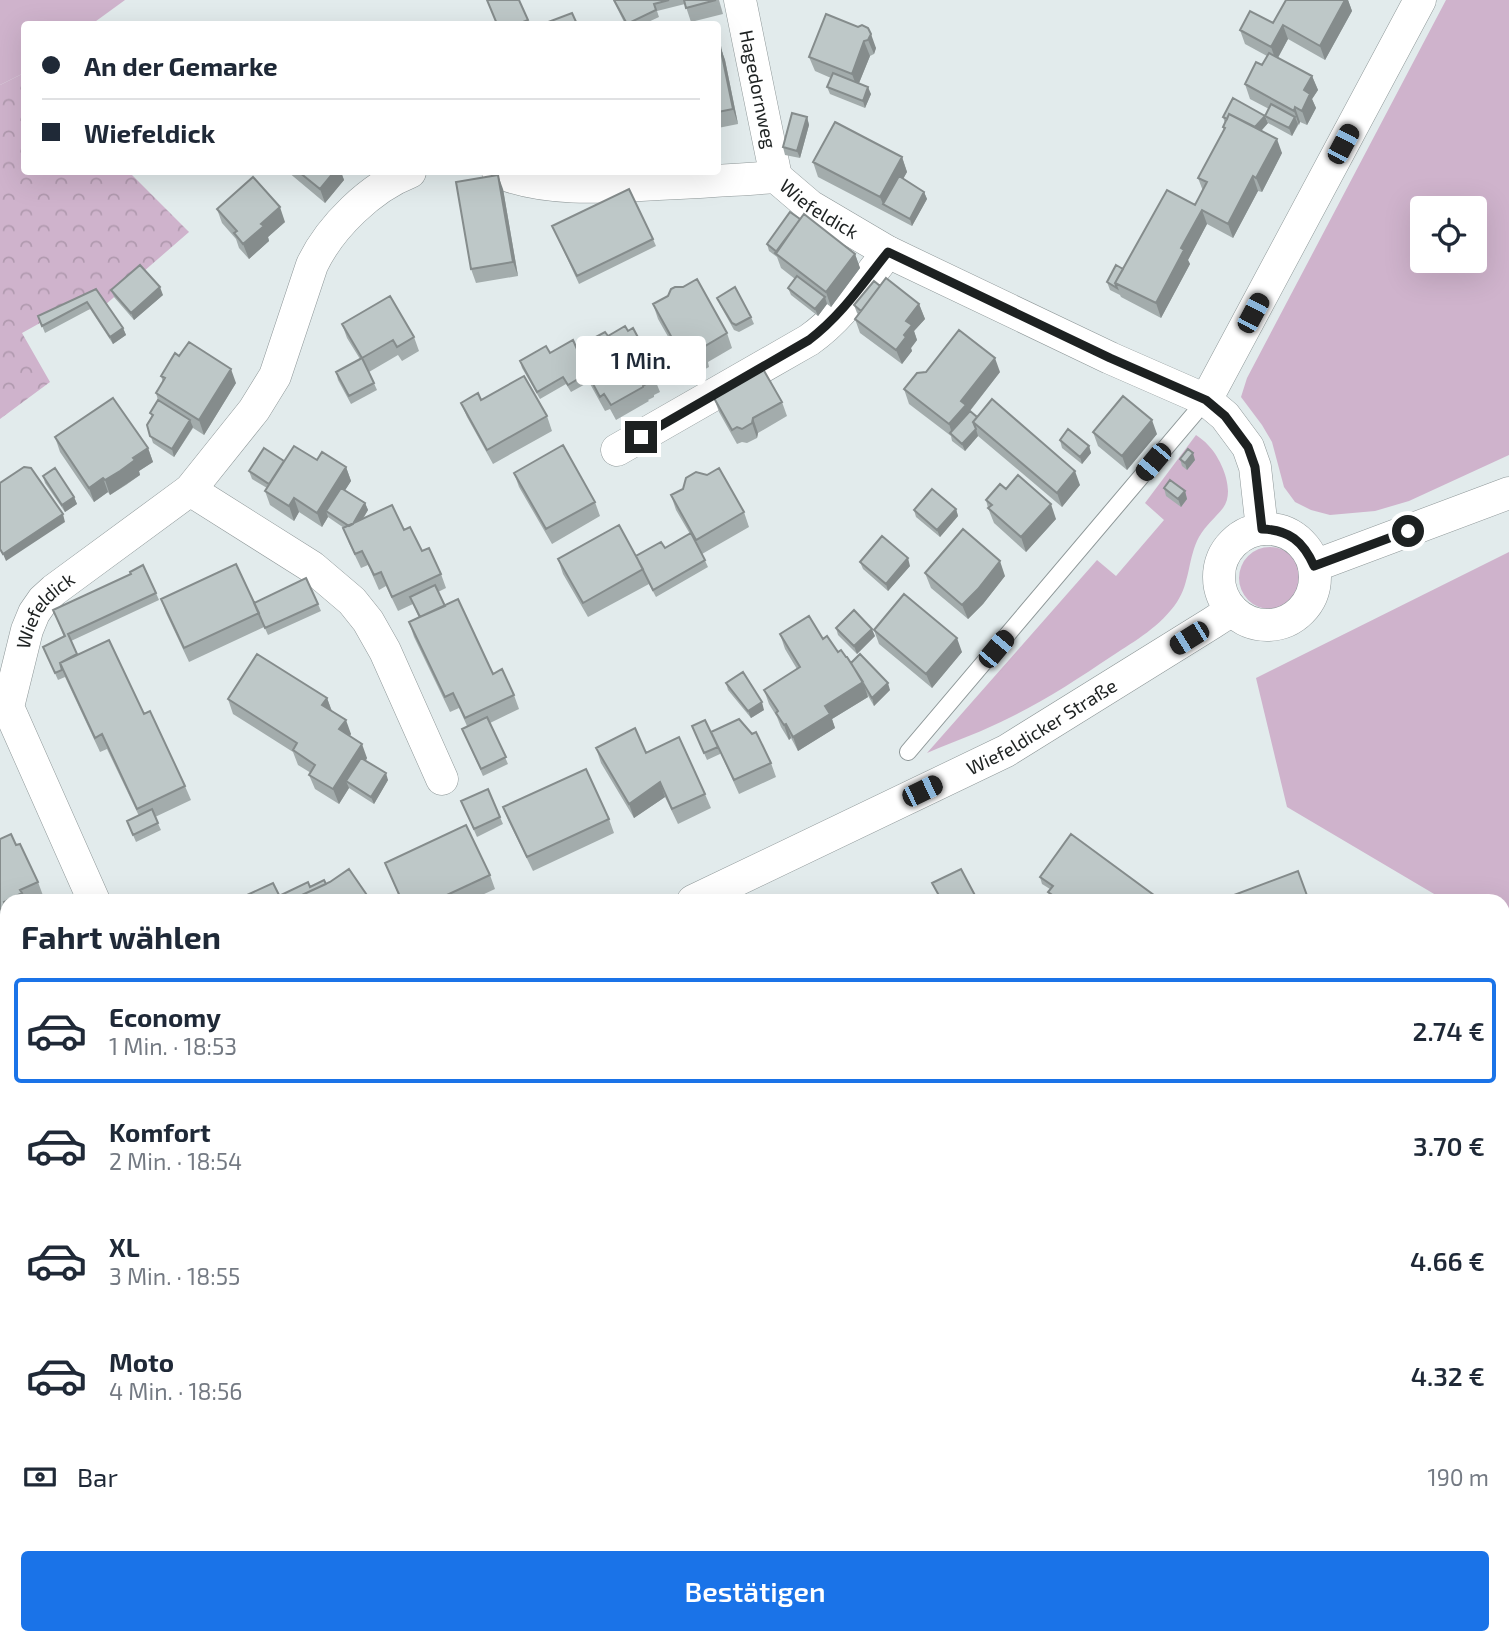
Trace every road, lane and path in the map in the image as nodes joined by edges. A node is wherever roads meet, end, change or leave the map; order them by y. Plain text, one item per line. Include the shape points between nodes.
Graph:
1 (740, 0) edge
2 (1420, 0) edge
3 (404, 175) edge
4 (505, 175) edge
5 (776, 177) junction
6 (888, 252) junction
7 (1206, 400) junction
8 (617, 450) dead end
9 (191, 490) junction
10 (1509, 493) edge
11 (1262, 529) junction
12 (1314, 566) junction
13 (1232, 610) junction
14 (908, 752) dead end
15 (442, 779) dead end
16 (91, 894) edge
17 (708, 894) edge

1 - 5 street, Hagedornweg
2 - 7 street
3 - 9 street, Wiefeldick via 376,190 318,252 275,376
4 - 5 street, Wiefeldick via 594,187
5 - 6 street, Wiefeldick via 810,206
6 - 7 street, Wiefeldick
6 - 8 street via 839,315 817,334
7 - 11 street via 1225,416 1248,447 1255,467
7 - 14 lane
9 - 15 street via 312,567 352,601 385,651
9 - 16 street, Wiefeldick via 43,600 21,649 9,707
10 - 12 street
11 - 12 street via 1292,536
11 - 13 street via 1236,540 1220,569 1224,598
12 - 13 street via 1313,592 1297,615 1284,622 1250,622
13 - 17 street, Wiefeldicker Straße via 1006,751

